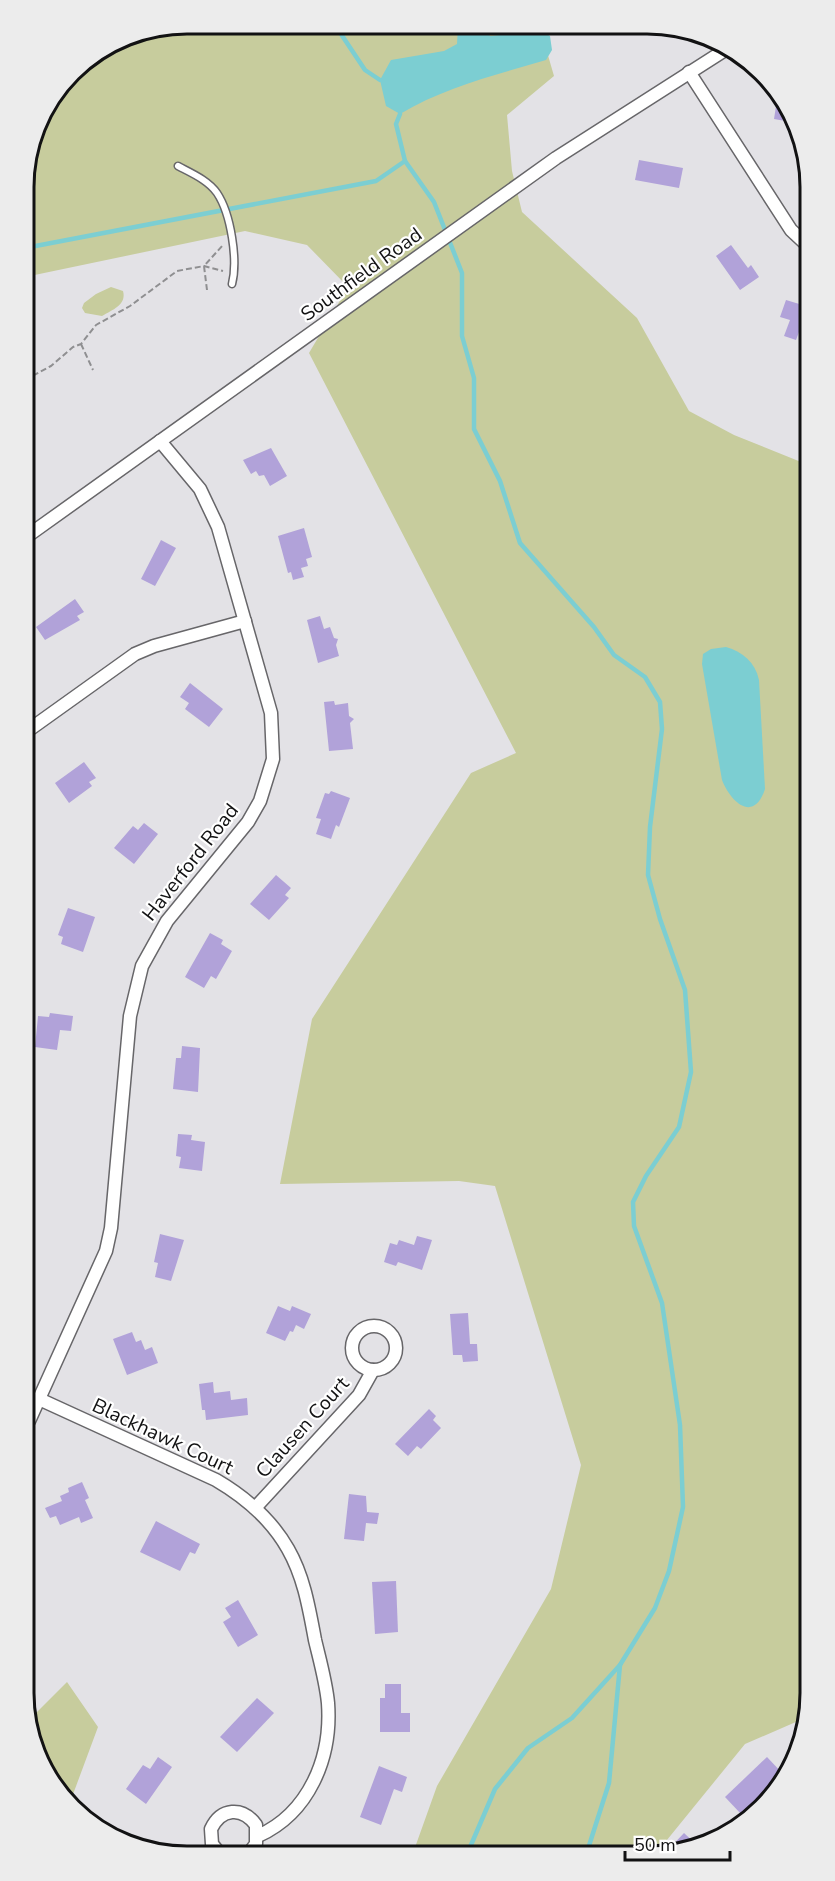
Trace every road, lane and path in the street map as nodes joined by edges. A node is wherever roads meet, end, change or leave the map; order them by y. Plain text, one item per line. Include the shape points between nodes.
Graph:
1 (720, 53) edge
2 (689, 72) junction
3 (178, 166) dead end
4 (231, 236) junction
5 (800, 238) edge
6 (204, 266) junction
7 (235, 273) junction
8 (232, 284) dead end
9 (207, 290) dead end
10 (81, 344) junction
11 (93, 370) dead end
12 (35, 375) edge
13 (160, 441) junction
14 (35, 531) edge
15 (245, 621) junction
16 (35, 726) edge
17 (372, 1370) dead end
18 (39, 1399) junction
19 (34, 1410) edge
20 (255, 1508) junction
21 (258, 1836) junction
22 (216, 1846) edge
23 (255, 1846) edge

1 - 2 street, Southfield Road
2 - 5 street
2 - 13 street, Southfield Road via 556,158
3 - 4 lane via 217,193
4 - 6 path
4 - 7 lane via 236,254
6 - 7 path
6 - 9 path
6 - 10 path via 177,271 130,306 96,325
7 - 8 lane
10 - 11 path
10 - 12 path
13 - 14 street, Southfield Road
13 - 15 street, Haverford Road via 211,508
15 - 16 street via 135,654
15 - 18 street, Haverford Road via 271,713 274,734 268,781 248,822 166,921 142,966 130,1016 106,1251
17 - 20 street, Clausen Court via 359,1395
18 - 19 street, Haverford Road
18 - 20 street, Blackhawk Court via 216,1480
20 - 21 street, Blackhawk Court via 287,1548 305,1589 328,1725 319,1771 309,1792 280,1825
21 - 22 street via 256,1825 247,1815 234,1811 216,1820 211,1837
21 - 23 street

